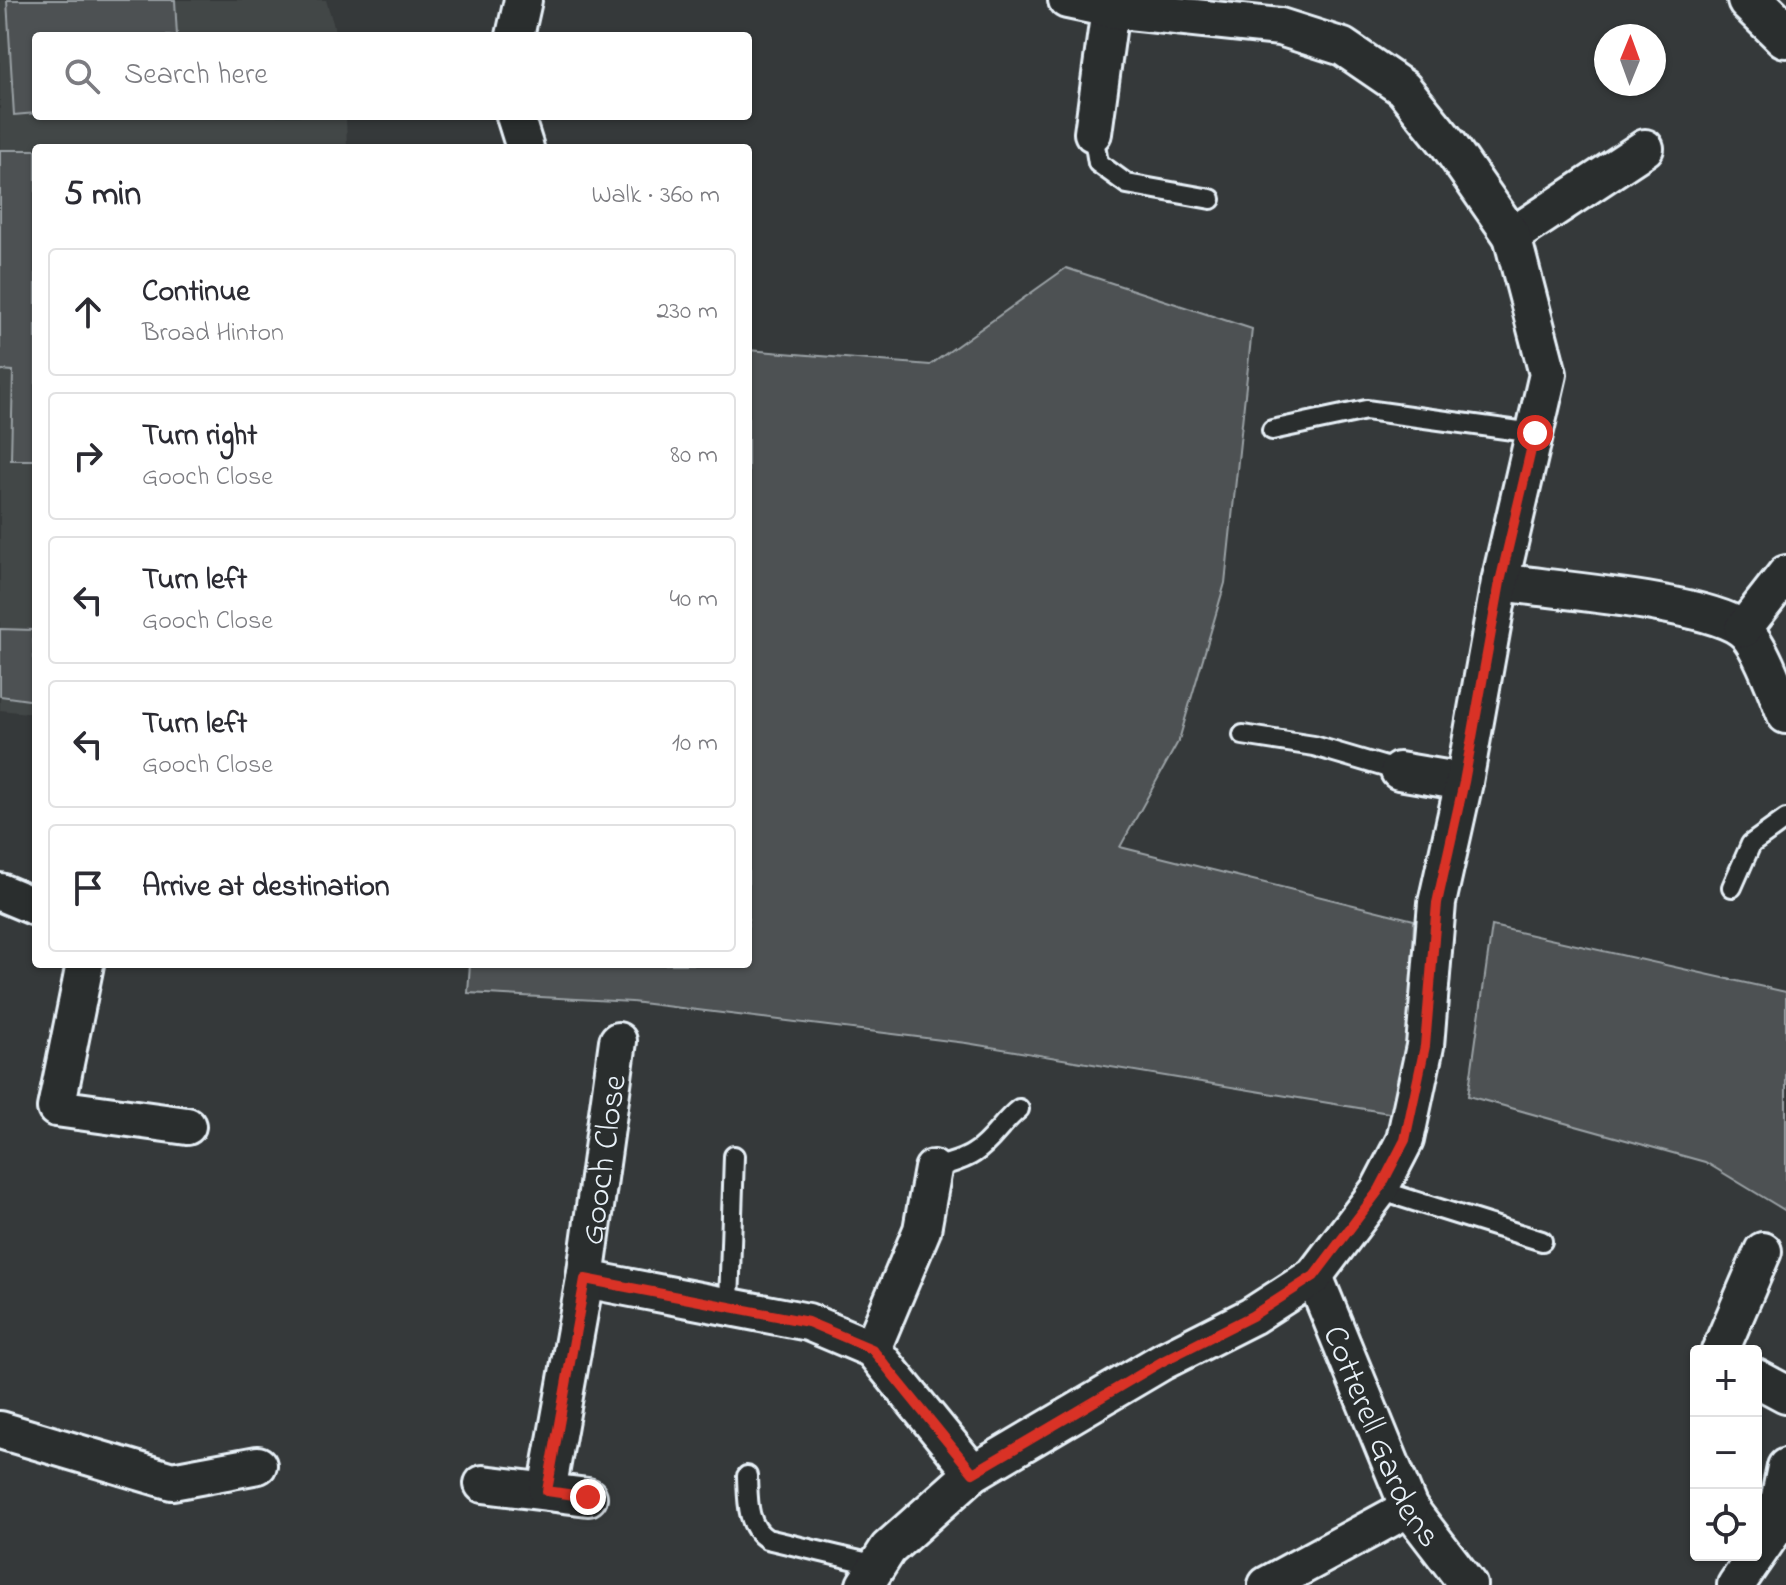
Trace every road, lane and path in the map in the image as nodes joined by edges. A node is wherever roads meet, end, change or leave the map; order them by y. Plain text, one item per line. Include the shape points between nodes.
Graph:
1 (523, 0) edge
2 (1067, 0) edge
3 (1750, 0) edge
4 (1110, 9) junction
5 (1281, 13) edge
6 (516, 32) edge
7 (1786, 35) edge
8 (516, 120) edge
9 (1093, 133) joint
10 (524, 144) edge
11 (1645, 148) dead end
12 (1211, 199) dead end
13 (1512, 236) junction
14 (1272, 430) dead end
15 (1535, 433) junction
16 (1786, 574) edge
17 (1500, 582) junction
18 (1743, 629) junction
19 (1786, 715) edge
20 (1243, 735) dead end
21 (1399, 771) joint
22 (1464, 782) junction
23 (1786, 819) edge
24 (1732, 887) dead end
25 (0, 892) edge
26 (32, 905) edge
27 (84, 968) edge
28 (618, 1041) dead end
29 (1019, 1109) dead end
30 (187, 1126) dead end
31 (734, 1156) dead end
32 (933, 1169) joint
33 (1379, 1190) junction
34 (1542, 1241) dead end
35 (1763, 1251) dead end
36 (1314, 1276) junction
37 (585, 1279) junction
38 (729, 1304) junction
39 (1723, 1345) edge
40 (872, 1349) junction
41 (1762, 1381) edge
42 (1786, 1394) edge
43 (0, 1430) edge
44 (258, 1465) dead end
45 (1786, 1467) edge
46 (973, 1473) junction
47 (747, 1476) dead end
48 (483, 1484) dead end
49 (547, 1491) junction
50 (588, 1497) dead end
51 (1409, 1508) junction
52 (871, 1575) edge
53 (1267, 1585) edge
54 (1468, 1585) edge
55 (1736, 1585) edge

1 - 6 street
2 - 4 street
3 - 7 main road
4 - 5 street
4 - 9 street
5 - 13 street via 1403,88
8 - 10 street
9 - 12 lane via 1098,163 1127,184
11 - 13 street
13 - 15 street via 1548,374
14 - 15 lane via 1366,410
15 - 17 street
16 - 18 street
17 - 18 street via 1703,612
17 - 22 street
18 - 19 street
20 - 21 lane via 1314,746
21 - 22 street
22 - 33 street via 1437,903 1425,1046 1405,1140
23 - 24 lane via 1751,844
25 - 26 street
27 - 30 street via 56,1108
28 - 37 street, Gooch Close
29 - 32 lane via 973,1154
31 - 38 lane
32 - 40 street via 922,1230
33 - 34 lane
33 - 36 street
35 - 39 street
36 - 46 street
36 - 51 street, Cotterell Gardens
37 - 38 street, Gooch Close
37 - 49 street, Gooch Close
38 - 40 street, Gooch Close via 808,1322
40 - 46 street, Gooch Close
41 - 42 street
43 - 44 street via 172,1481
45 - 55 street via 1773,1531
46 - 52 street via 888,1549
47 - 52 lane via 748,1509 757,1533
48 - 49 street
49 - 50 street
51 - 53 street
51 - 54 street, Cotterell Gardens

